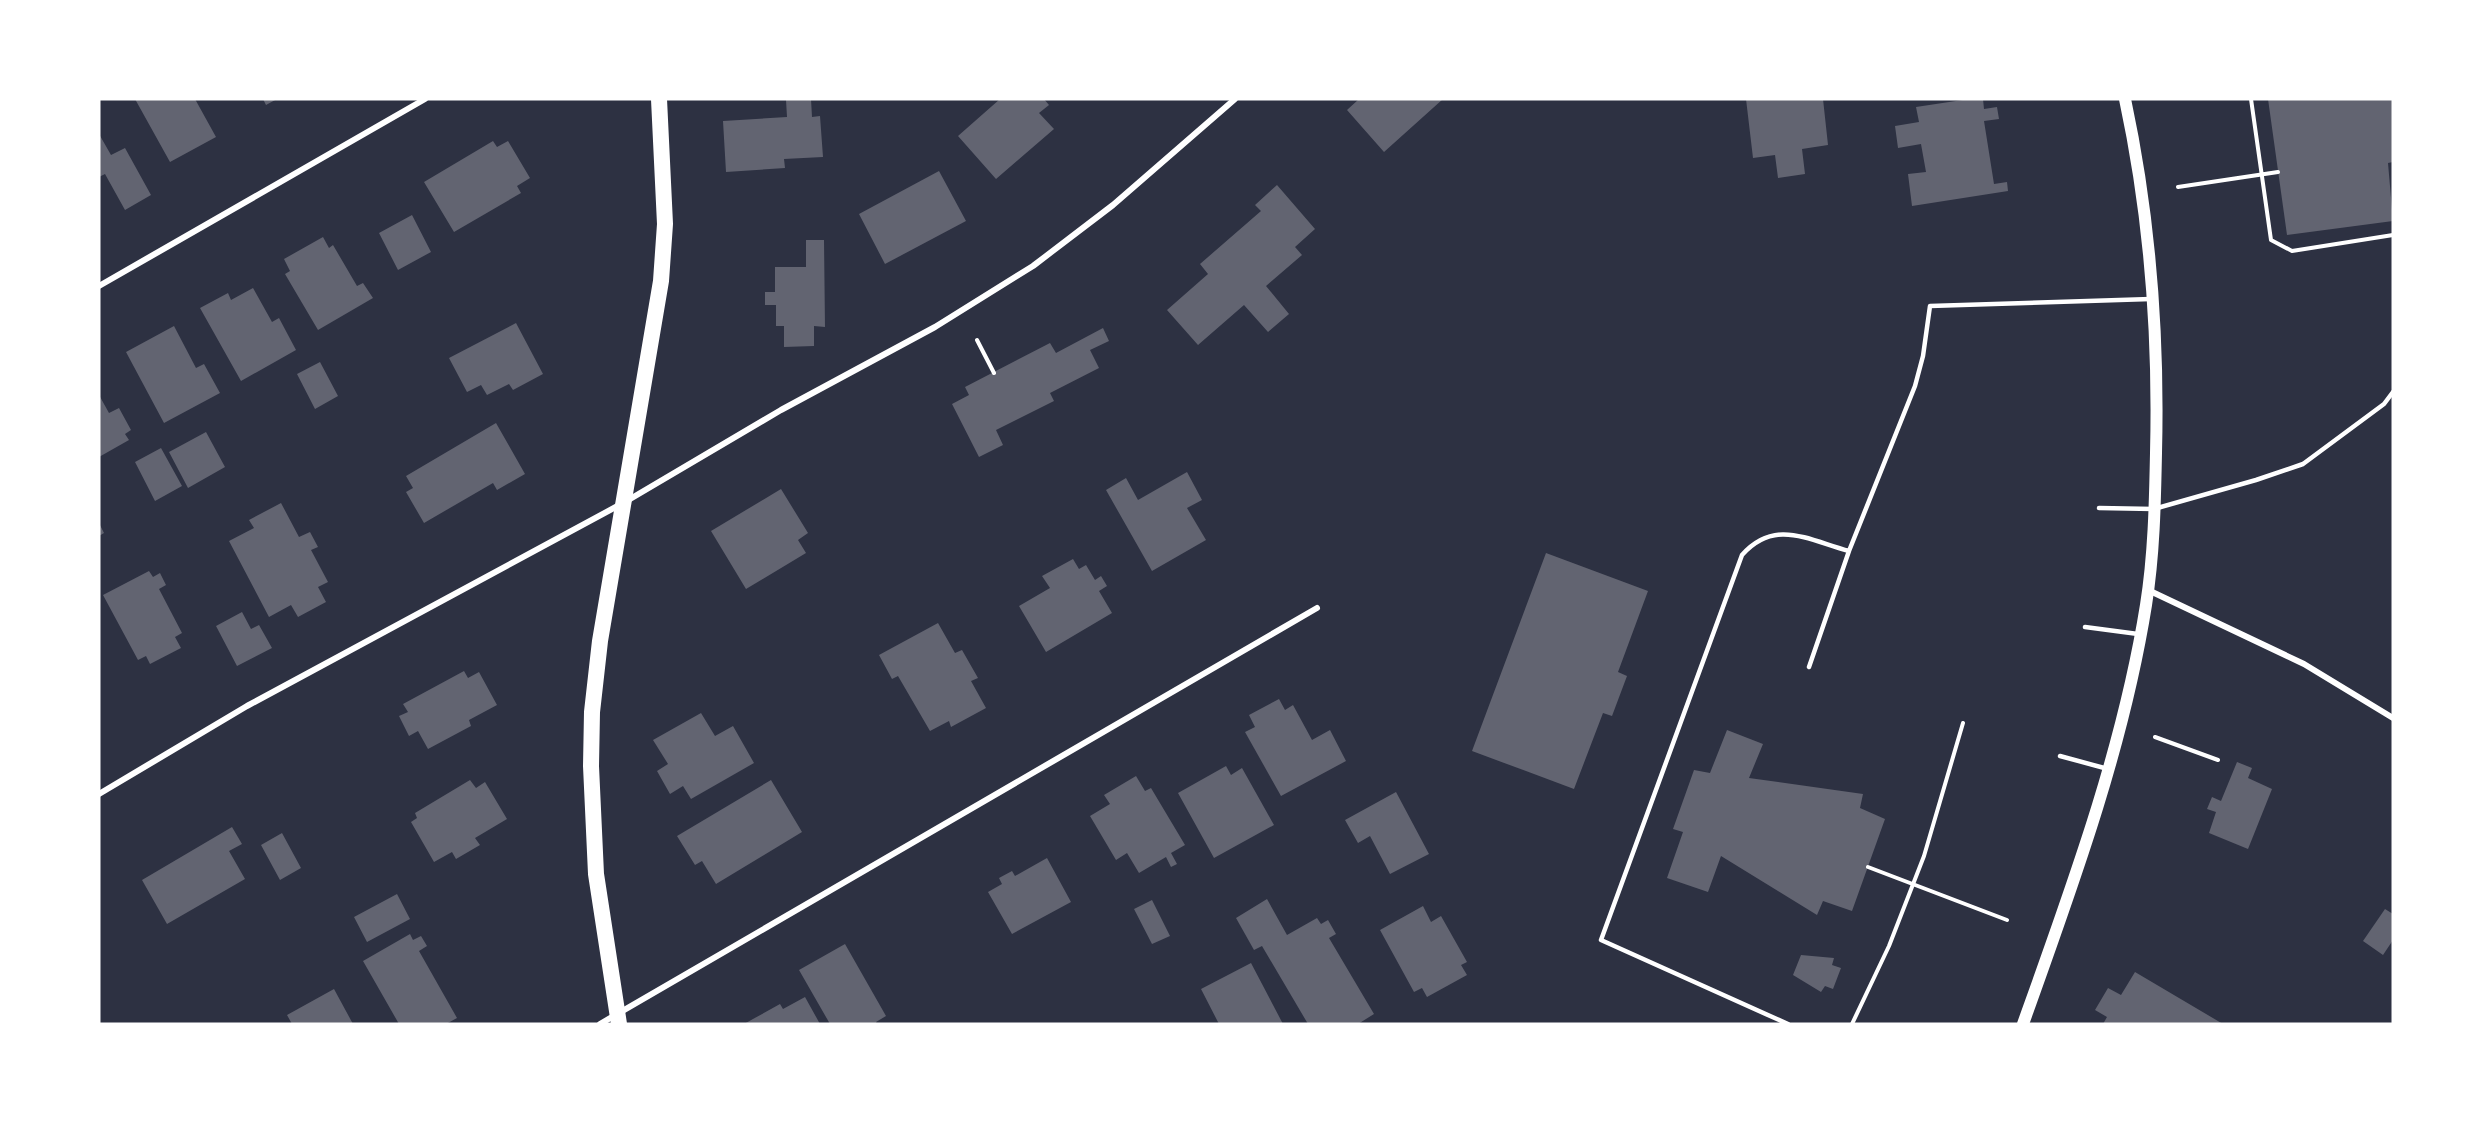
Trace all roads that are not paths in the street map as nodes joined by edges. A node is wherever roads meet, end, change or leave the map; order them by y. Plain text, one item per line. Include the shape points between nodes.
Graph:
1 (425, 99) edge
2 (659, 99) edge
3 (1235, 99) edge
4 (2125, 99) edge
5 (99, 286) edge
6 (2154, 299) junction
7 (2393, 392) edge
8 (626, 502) junction
9 (2099, 508) dead end
10 (2154, 509) junction
11 (1850, 551) junction
12 (2148, 590) junction
13 (1317, 608) dead end
14 (2085, 627) dead end
15 (2141, 634) junction
16 (1809, 667) dead end
17 (2393, 718) edge
18 (2060, 756) dead end
19 (2108, 769) junction
20 (99, 794) edge
21 (618, 1019) edge
22 (600, 1024) edge
23 (1788, 1024) edge
24 (2023, 1024) edge

1 - 5 street
2 - 8 highway via 665,224 661,281
3 - 8 street via 1113,205 1033,266 935,327 781,410
4 - 6 main road via 2142,186
6 - 10 main road
6 - 11 lane via 1930,306 1915,386
7 - 10 lane via 2384,404 2303,464
8 - 20 street via 247,706
8 - 21 highway via 600,641 591,766 596,874
9 - 10 lane
10 - 12 main road
11 - 16 lane
11 - 23 lane via 1784,533 1764,536 1742,555 1601,940
12 - 15 main road
12 - 17 street via 2304,664
13 - 21 street
14 - 15 lane
15 - 19 main road
18 - 19 lane
19 - 24 main road via 2084,855
21 - 22 street

